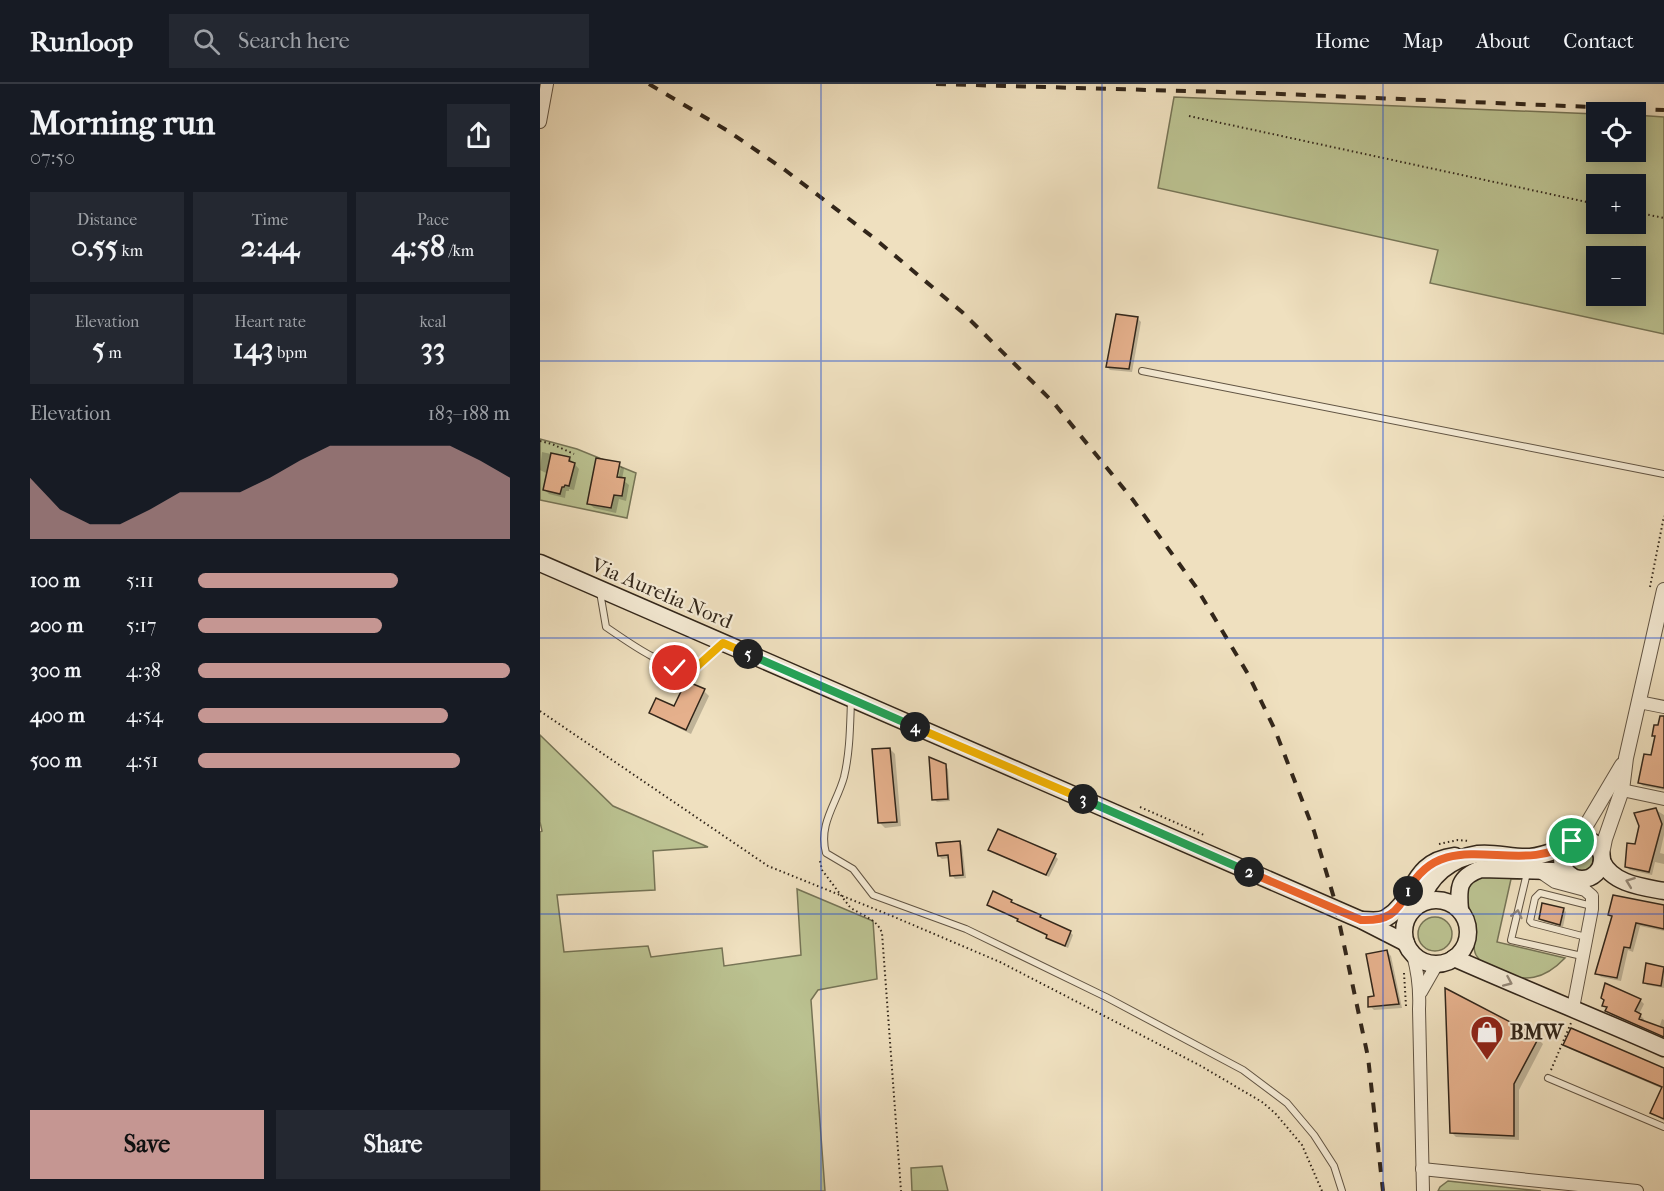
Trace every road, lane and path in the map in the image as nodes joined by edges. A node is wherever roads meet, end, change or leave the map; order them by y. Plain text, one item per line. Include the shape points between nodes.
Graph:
1 (547, 84) edge
2 (1189, 116) dead end
3 (540, 122) edge
4 (1586, 202) edge
5 (1646, 214) edge
6 (1664, 218) edge
7 (1142, 371) dead end
8 (540, 441) edge
9 (574, 454) dead end
10 (1664, 474) edge
11 (1664, 516) edge
12 (540, 563) edge
13 (599, 590) junction
14 (1664, 590) edge
15 (1648, 596) dead end
16 (1661, 615) edge
17 (723, 643) junction
18 (851, 699) junction
19 (1639, 702) junction
20 (1664, 706) edge
21 (540, 711) edge
22 (1626, 758) junction
23 (1622, 790) junction
24 (1664, 798) edge
25 (1139, 807) dead end
26 (1573, 822) dead end
27 (1204, 835) dead end
28 (1565, 841) junction
29 (1437, 845) dead end
30 (1474, 847) junction
31 (826, 853) junction
32 (1602, 858) junction
33 (1533, 871) junction
34 (1571, 876) junction
35 (1664, 891) edge
36 (844, 897) junction
37 (1421, 903) junction
38 (1593, 906) junction
39 (1460, 910) junction
40 (1361, 920) junction
41 (1587, 937) junction
42 (1407, 955) junction
43 (1583, 956) junction
44 (1454, 958) junction
45 (1437, 964) junction
46 (1420, 993) junction
47 (1575, 1008) junction
48 (1406, 1010) dead end
49 (1664, 1048) edge
50 (1548, 1078) joint
51 (1664, 1127) edge
52 (1422, 1169) junction
53 (1558, 1187) edge
54 (901, 1191) edge
55 (1322, 1191) edge
56 (1342, 1191) edge
57 (1423, 1191) edge
58 (1637, 1191) edge

1 - 3 street
2 - 4 path
5 - 6 path
7 - 10 lane
8 - 9 path
11 - 15 path
12 - 13 main road, Via Aurelia Nord
13 - 17 main road, Via Aurelia Nord
13 - 17 lane via 606,627 675,668 693,670
14 - 16 street
16 - 19 street
17 - 18 main road, Via Aurelia Nord
18 - 31 lane via 850,743 844,777 824,828
18 - 40 main road, Via Aurelia Nord
19 - 20 street
19 - 22 street
21 - 36 path via 768,866
22 - 23 street
22 - 28 street via 1584,829
23 - 24 street
23 - 32 street
25 - 27 path
26 - 28 path
28 - 30 main road via 1550,853 1530,857
28 - 32 main road via 1590,840 1600,848
28 - 34 main road via 1562,859
29 - 30 path via 1444,842
30 - 37 main road via 1428,885
30 - 40 main road via 1440,859 1424,870 1387,917
31 - 36 path via 820,858 822,870
31 - 56 lane via 853,869 873,895 966,928 1243,1070 1287,1103 1314,1135 1334,1166
32 - 34 main road via 1591,877
35 -> 32 main road via 1623,880 1607,870
33 - 34 main road
33 - 38 street via 1590,892
33 - 39 main road via 1472,872 1462,880
43 -> 33 lane via 1511,940
36 - 54 path via 854,911 879,925 882,933
36 - 55 path via 1000,962 1201,1066 1262,1102 1302,1145
37 - 39 main road via 1442,900
37 - 42 main road via 1408,916 1404,934
38 - 41 street
38 - 41 lane via 1540,893 1534,898 1532,923
39 - 44 main road via 1468,930 1467,940
40 - 42 main road, Via Aurelia Nord
41 - 43 street
42 - 45 main road
42 - 46 street via 1418,973
42 - 48 path
43 - 47 street
44 - 45 main road
44 -> 47 main road
45 - 46 street
46 - 52 street
47 - 49 main road
47 - 50 path
50 - 51 lane
52 - 53 street
52 - 57 street
53 - 58 street

